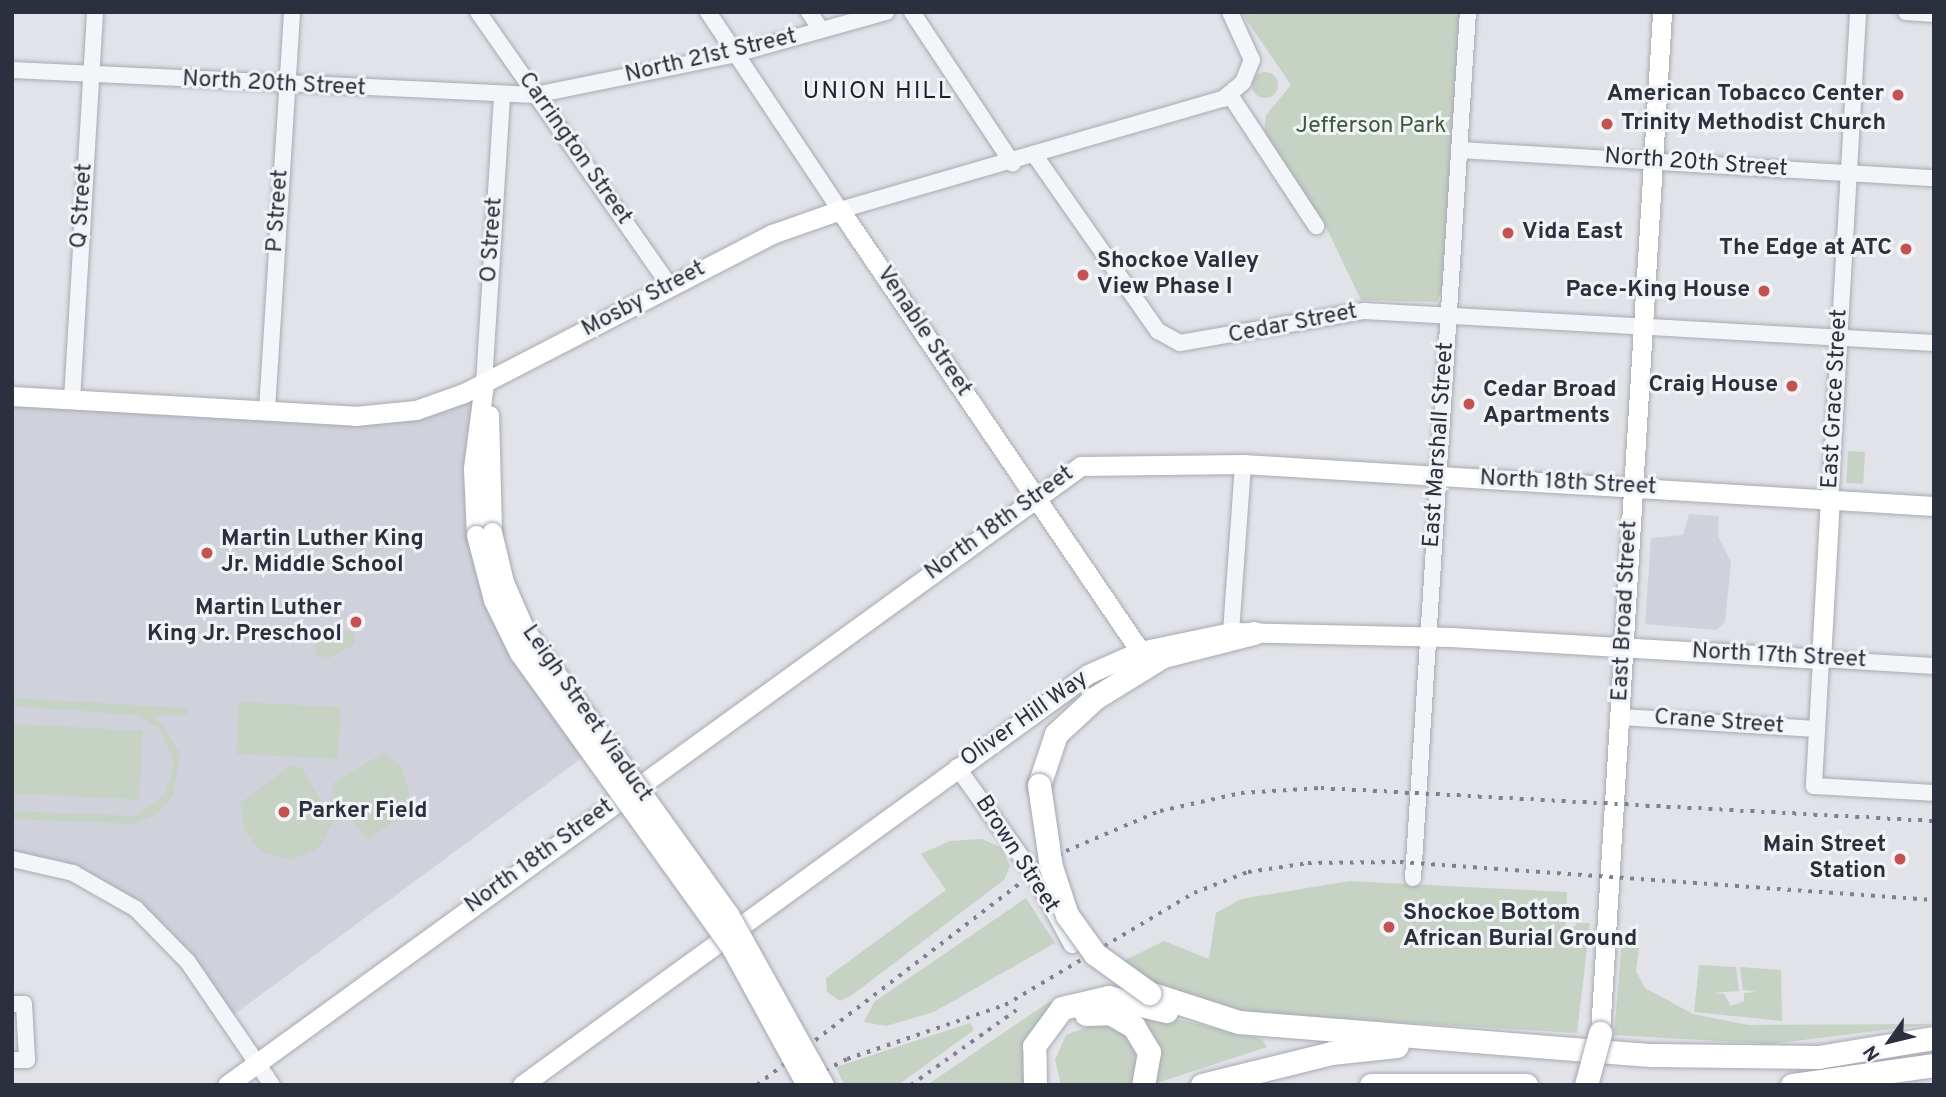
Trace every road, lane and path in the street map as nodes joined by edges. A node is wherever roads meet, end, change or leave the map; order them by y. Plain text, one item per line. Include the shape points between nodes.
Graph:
1 (94, 12) edge
2 (292, 12) edge
3 (708, 12) edge
4 (809, 12) edge
5 (886, 12) edge
6 (912, 12) edge
7 (1230, 12) edge
8 (1468, 12) edge
9 (1662, 12) edge
10 (1858, 12) edge
11 (1906, 12) edge
12 (481, 13) edge
13 (1934, 14) edge
14 (821, 30) junction
15 (736, 54) junction
16 (12, 70) edge
17 (91, 75) junction
18 (286, 86) junction
19 (535, 95) junction
20 (1230, 95) junction
21 (502, 97) junction
22 (1459, 150) junction
23 (1036, 157) junction
24 (1653, 162) junction
25 (1013, 164) junction
26 (1849, 173) junction
27 (1934, 178) edge
28 (840, 210) junction
29 (1316, 226) dead end
30 (670, 286) junction
31 (1448, 311) junction
32 (1643, 327) junction
33 (1839, 338) junction
34 (1934, 343) edge
35 (484, 383) junction
36 (12, 396) edge
37 (72, 400) junction
38 (267, 410) junction
39 (1242, 464) junction
40 (1438, 476) junction
41 (1633, 488) junction
42 (1034, 497) junction
43 (1830, 500) junction
44 (1934, 506) edge
45 (484, 533) junction
46 (1243, 633) junction
47 (1427, 639) junction
48 (1624, 647) junction
49 (1140, 651) junction
50 (1821, 659) junction
51 (1934, 666) edge
52 (1620, 717) junction
53 (1817, 729) junction
54 (957, 767) junction
55 (1934, 793) edge
56 (12, 859) edge
57 (1413, 878) dead end
58 (1072, 944) dead end
59 (12, 1004) edge
60 (1231, 1021) junction
61 (1600, 1029) junction
62 (1934, 1038) edge
63 (1515, 1047) junction
64 (12, 1060) edge
65 (257, 1063) junction
66 (1934, 1065) edge
67 (1441, 1084) edge
68 (227, 1085) edge
69 (272, 1085) edge
70 (522, 1085) edge
71 (806, 1085) edge
72 (824, 1085) edge
73 (1035, 1085) edge
74 (1051, 1085) edge
75 (1143, 1085) edge
76 (1202, 1085) edge
77 (1371, 1085) edge
78 (1526, 1085) edge
79 (1586, 1085) edge
80 (1596, 1085) edge
81 (1792, 1085) edge

1 - 17 street, Q Street
2 - 18 street, P Street
3 - 15 street, Venable Street
4 - 14 street
5 - 14 street, North 21st Street
6 - 25 street
7 - 20 street via 1250,46 1251,68
8 - 22 street, East Marshall Street
9 - 24 main road, East Broad Street
10 - 26 street, East Grace Street
11 - 13 street
12 - 19 street, Carrington Street
14 - 15 street, North 21st Street
15 - 19 street, North 21st Street
15 - 28 street, Venable Street
16 - 17 street, North 20th Street
17 - 18 street, North 20th Street
17 - 37 street, Q Street
18 - 21 street, North 20th Street
18 - 38 street, P Street
19 - 21 street, North 20th Street
19 - 30 street, Carrington Street
20 - 23 street, Mosby Street
20 - 29 street
21 - 35 street, O Street
22 - 24 street, North 20th Street
22 - 31 street, East Marshall Street
23 - 25 street, Mosby Street
23 - 31 street, Cedar Street via 1152,325 1171,341 1206,342 1364,310
24 - 26 street, North 20th Street
24 - 32 main road, East Broad Street
25 - 28 street, Mosby Street
26 - 27 street, North 20th Street
26 - 33 street, East Grace Street
28 - 30 main road, Mosby Street via 772,234
28 - 42 main road, Venable Street
30 - 35 main road, Mosby Street
31 - 32 street, Cedar Street
31 - 40 street, East Marshall Street
32 - 33 street, Cedar Street
32 - 41 main road, East Broad Street
33 - 34 street, Cedar Street
33 - 43 street, East Grace Street
35 - 38 main road, Mosby Street via 392,415
35 - 45 main road, Leigh Street Viaduct via 473,468
36 - 37 main road, Mosby Street
37 - 38 main road, Mosby Street
39 - 40 main road, North 18th Street
39 - 42 main road, North 18th Street via 1104,461 1069,472
39 - 46 street
40 - 41 main road, North 18th Street
40 - 47 street, East Marshall Street
41 - 43 main road, North 18th Street
41 - 48 main road, East Broad Street
42 - 49 main road, Venable Street
42 - 65 main road, North 18th Street
43 - 44 main road, North 18th Street
43 - 50 main road, East Grace Street
45 - 71 main road, Leigh Street Viaduct, bridge via 493,600 519,653 732,948
45 - 72 main road, Leigh Street Viaduct, bridge via 525,630 729,914 780,995
46 - 47 main road, Oliver Hill Way
46 - 49 main road, Oliver Hill Way
46 - 60 highway, bridge via 1163,656 1095,698 1056,734 1039,785 1051,867 1068,915 1095,954 1149,993
47 - 48 main road, Oliver Hill Way
47 - 57 street, East Marshall Street
48 - 50 main road, North 17th Street
48 - 52 main road, East Broad Street
49 - 54 main road, Oliver Hill Way via 1055,694
50 - 51 street, North 17th Street
50 - 53 street, East Grace Street
52 - 53 street, Crane Street
52 - 61 main road, East Broad Street
53 - 55 street, East Grace Street via 1814,786
54 - 58 street, Brown Street via 1033,873
54 - 70 main road, Oliver Hill Way
56 - 65 street via 73,873 136,909 188,962
59 - 64 street via 24,1004 27,1060
60 - 63 highway
60 - 73 highway via 1108,997 1074,1001 1041,1029 1031,1061
61 - 79 highway, bridge
61 - 80 main road, East Broad Street, bridge
62 - 63 highway via 1795,1059
63 - 76 highway via 1381,1046 1275,1064
65 - 68 main road, North 18th Street
65 - 69 street
66 - 81 highway
67 - 77 highway
67 - 78 highway
74 - 75 highway via 1047,1059 1058,1031 1095,1012 1124,1019 1143,1038 1151,1064

